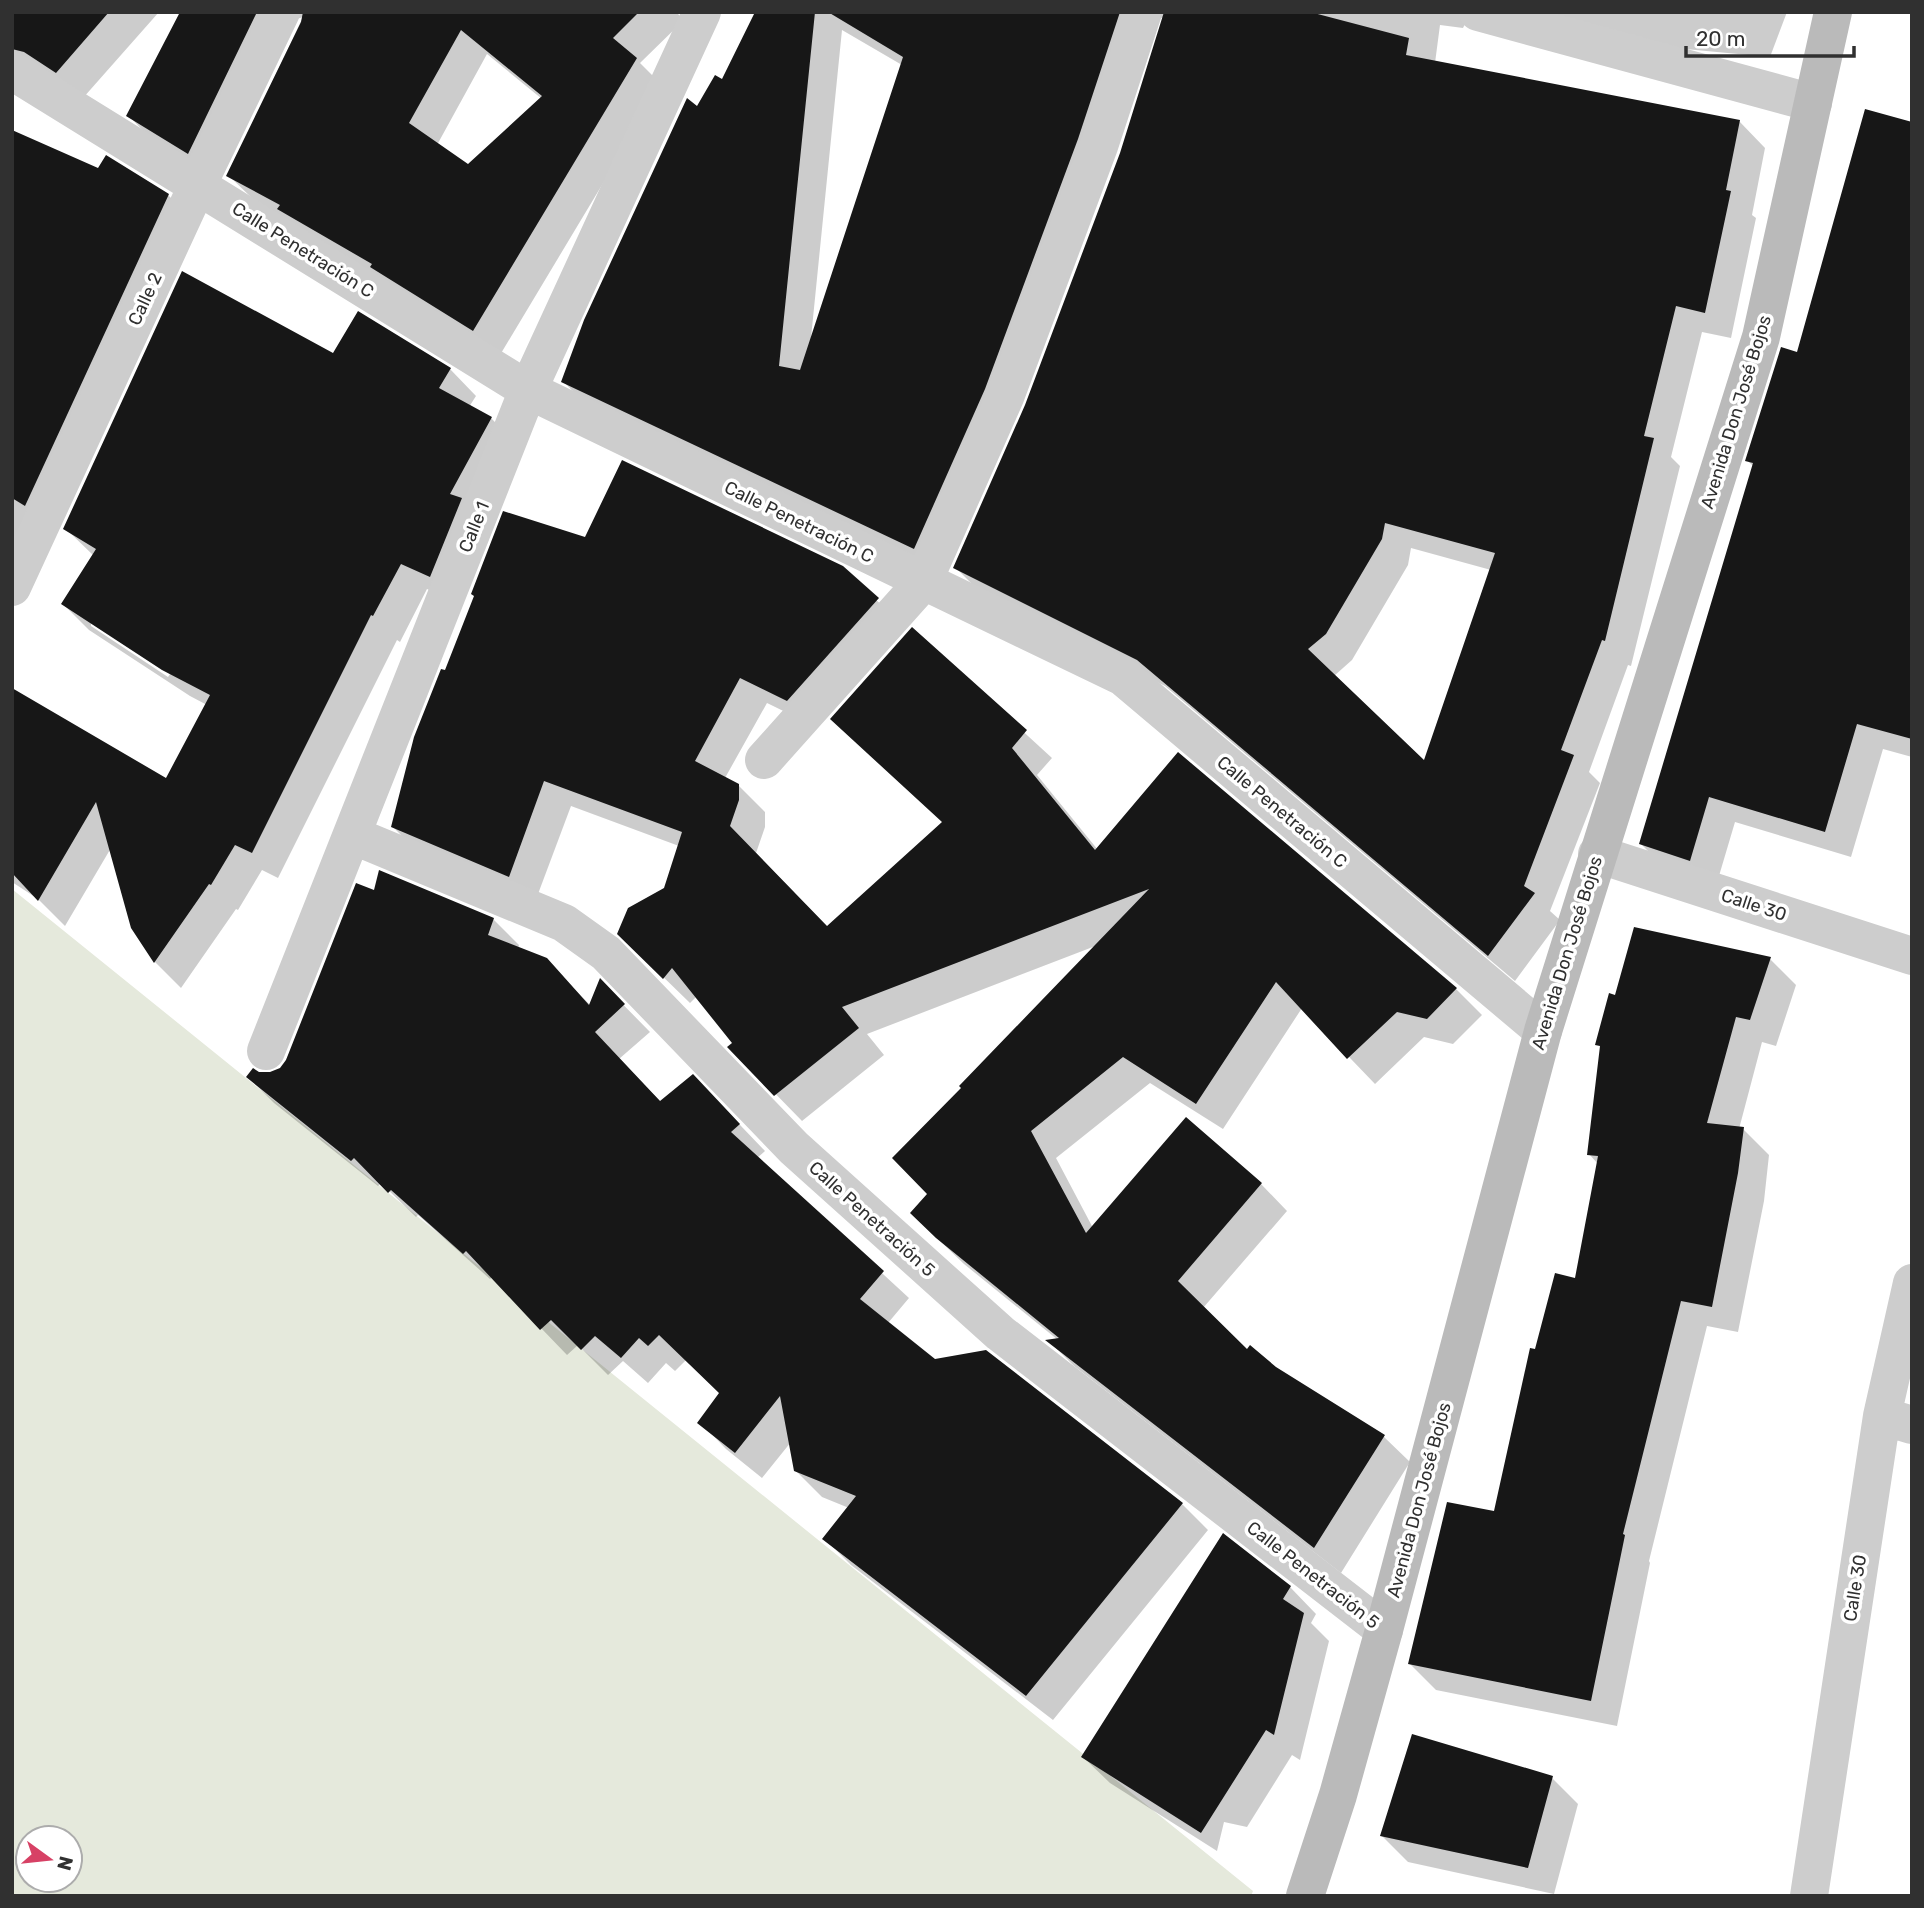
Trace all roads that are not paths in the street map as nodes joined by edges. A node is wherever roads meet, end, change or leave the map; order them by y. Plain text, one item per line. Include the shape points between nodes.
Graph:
1 (281, 12) edge
2 (702, 12) edge
3 (1143, 12) edge
4 (1478, 12) edge
5 (1833, 12) edge
6 (12, 71) edge
7 (1813, 103) junction
8 (198, 184) junction
9 (528, 390) junction
10 (923, 582) junction
11 (12, 587) edge
12 (764, 760) dead end
13 (352, 835) junction
14 (1597, 854) junction
15 (1912, 956) edge
16 (1543, 1031) junction
17 (266, 1051) dead end
18 (1912, 1283) edge
19 (1897, 1421) edge
20 (1384, 1630) junction
21 (1304, 1896) edge
22 (1809, 1896) edge

1 - 8 street, Calle 2
2 - 9 street, Calle 1
3 - 10 street via 1099,146 1005,397
4 - 7 street
5 - 7 street, Avenida Don José Bojos
6 - 8 street, Calle Penetración C
7 - 14 street, Avenida Don José Bojos via 1761,337
8 - 9 street, Calle Penetración C
8 - 11 street, Calle 2
9 - 10 street, Calle Penetración C
9 - 13 street, Calle 1
10 - 12 street
10 - 16 street, Calle Penetración C via 1123,677
13 - 17 street, Calle 1
13 - 20 street, Calle Penetración 5 via 564,923 606,953 794,1148 1000,1334
14 - 15 street, Calle 30
14 - 16 street, Avenida Don José Bojos
16 - 20 street, Avenida Don José Bojos
18 - 19 street, Calle 30
19 - 22 street, Calle 30
20 - 21 street, Avenida Don José Bojos

